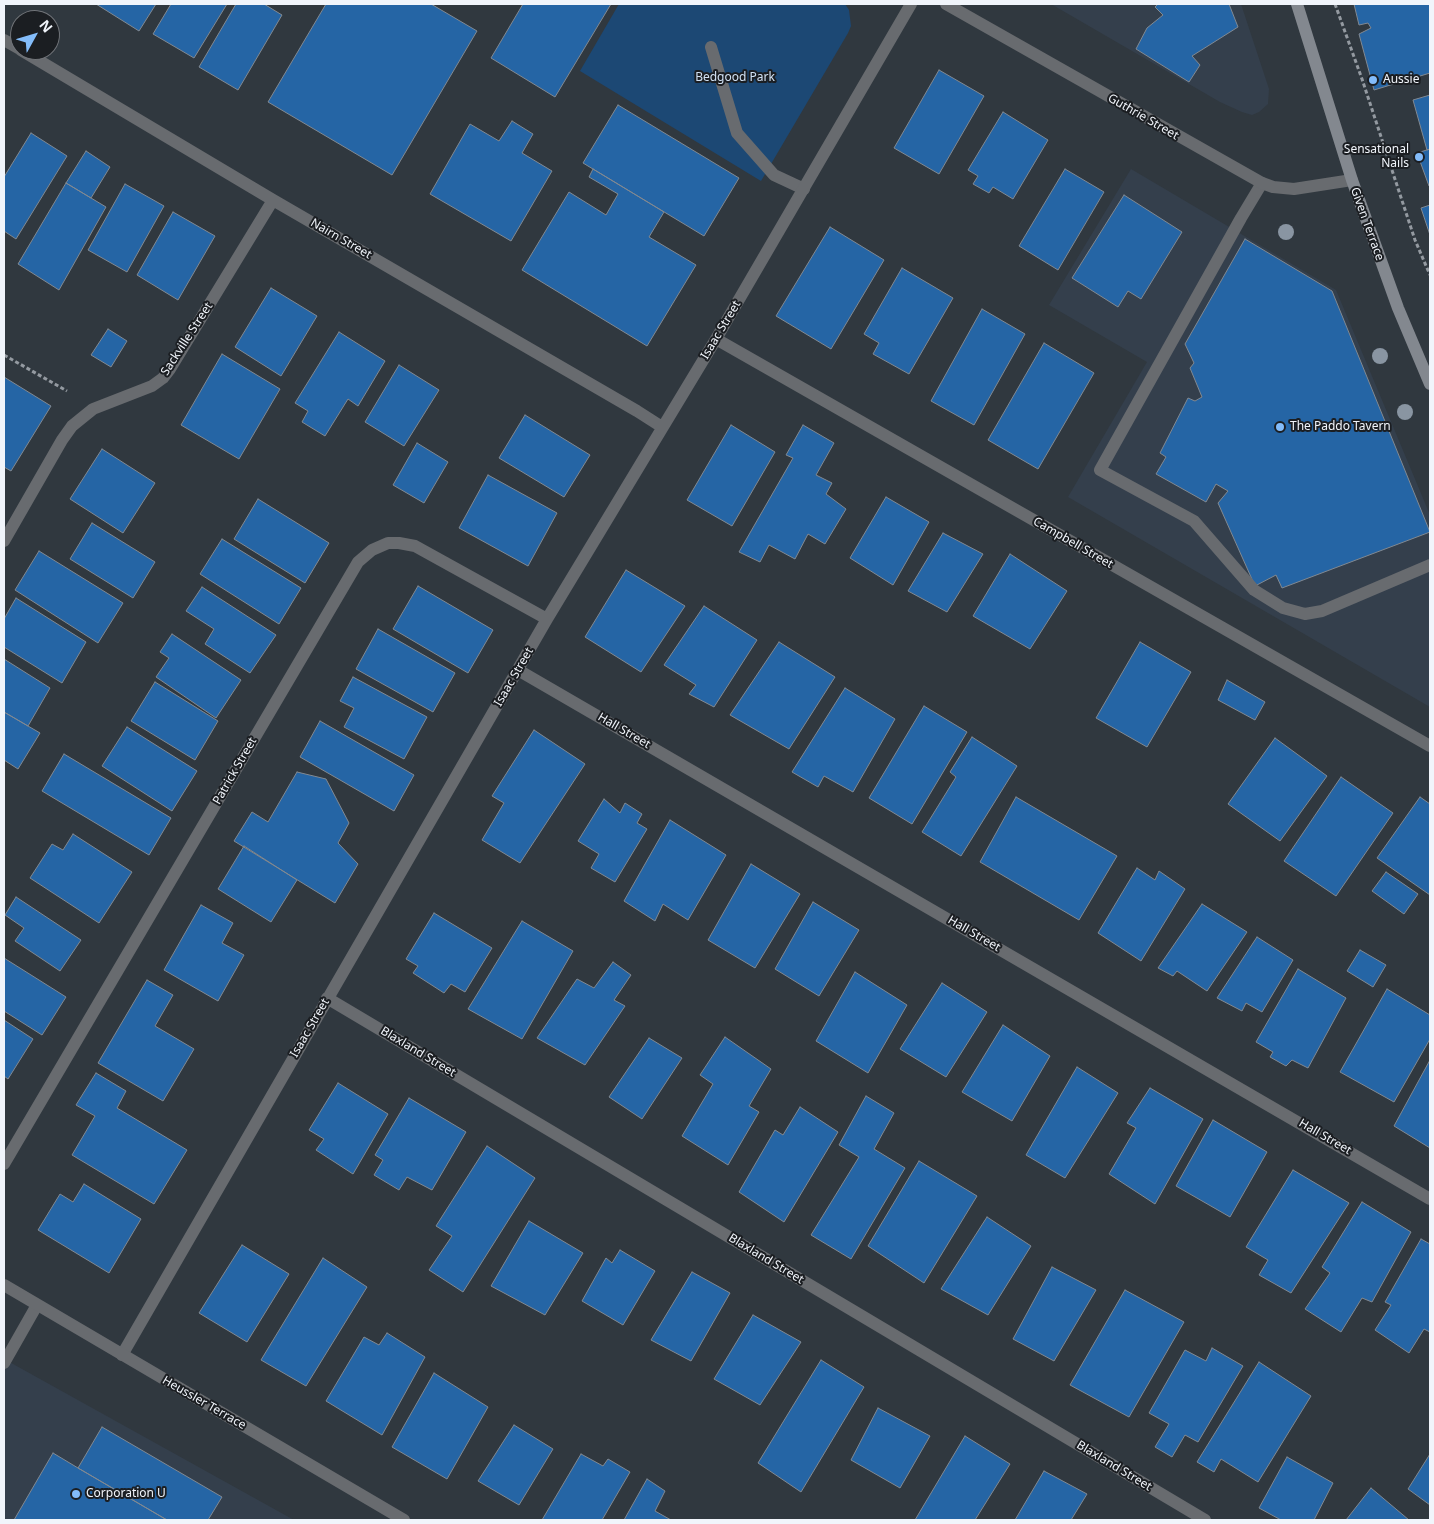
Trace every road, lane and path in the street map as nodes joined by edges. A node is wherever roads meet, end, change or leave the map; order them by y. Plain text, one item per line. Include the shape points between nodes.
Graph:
1 (911, 4) edge
2 (946, 4) edge
3 (1297, 4) edge
4 (1335, 4) edge
5 (711, 47) dead end
6 (38, 60) edge
7 (1352, 180) junction
8 (1262, 183) junction
9 (804, 189) junction
10 (273, 200) junction
11 (1430, 275) edge
12 (716, 338) junction
13 (4, 355) edge
14 (1430, 384) edge
15 (67, 391) dead end
16 (662, 427) junction
17 (4, 541) edge
18 (1430, 566) edge
19 (547, 619) junction
20 (518, 670) junction
21 (1430, 746) edge
22 (327, 998) junction
23 (4, 1164) edge
24 (1430, 1199) edge
25 (4, 1285) edge
26 (38, 1305) junction
27 (122, 1355) junction
28 (4, 1364) edge
29 (404, 1520) edge
30 (1205, 1520) edge

1 - 9 street, Isaac Street
2 - 8 street, Guthrie Street
3 - 7 main road, Given Terrace
4 - 11 path via 1415,240
5 - 9 street via 737,133 774,175
6 - 10 street, Nairn Street
7 - 8 street, Guthrie Street via 1294,189
7 - 14 main road, Given Terrace via 1398,308
8 - 18 street via 1100,470 1194,521 1254,590 1283,608 1305,614 1322,611
9 - 12 street, Isaac Street
10 - 16 street, Nairn Street
10 - 17 street, Sackville Street via 163,378 152,386 93,409 72,426
12 - 16 street, Isaac Street
12 - 21 street, Campbell Street
13 - 15 path
16 - 19 street, Isaac Street
19 - 20 street, Isaac Street
19 - 23 street, Patrick Street via 415,546 388,543 372,550 358,562
20 - 22 street, Isaac Street
20 - 24 street, Hall Street
22 - 27 street, Isaac Street
22 - 30 street, Blaxland Street
25 - 26 street, Heussler Terrace
26 - 27 street, Heussler Terrace
26 - 28 street
27 - 29 street, Heussler Terrace

